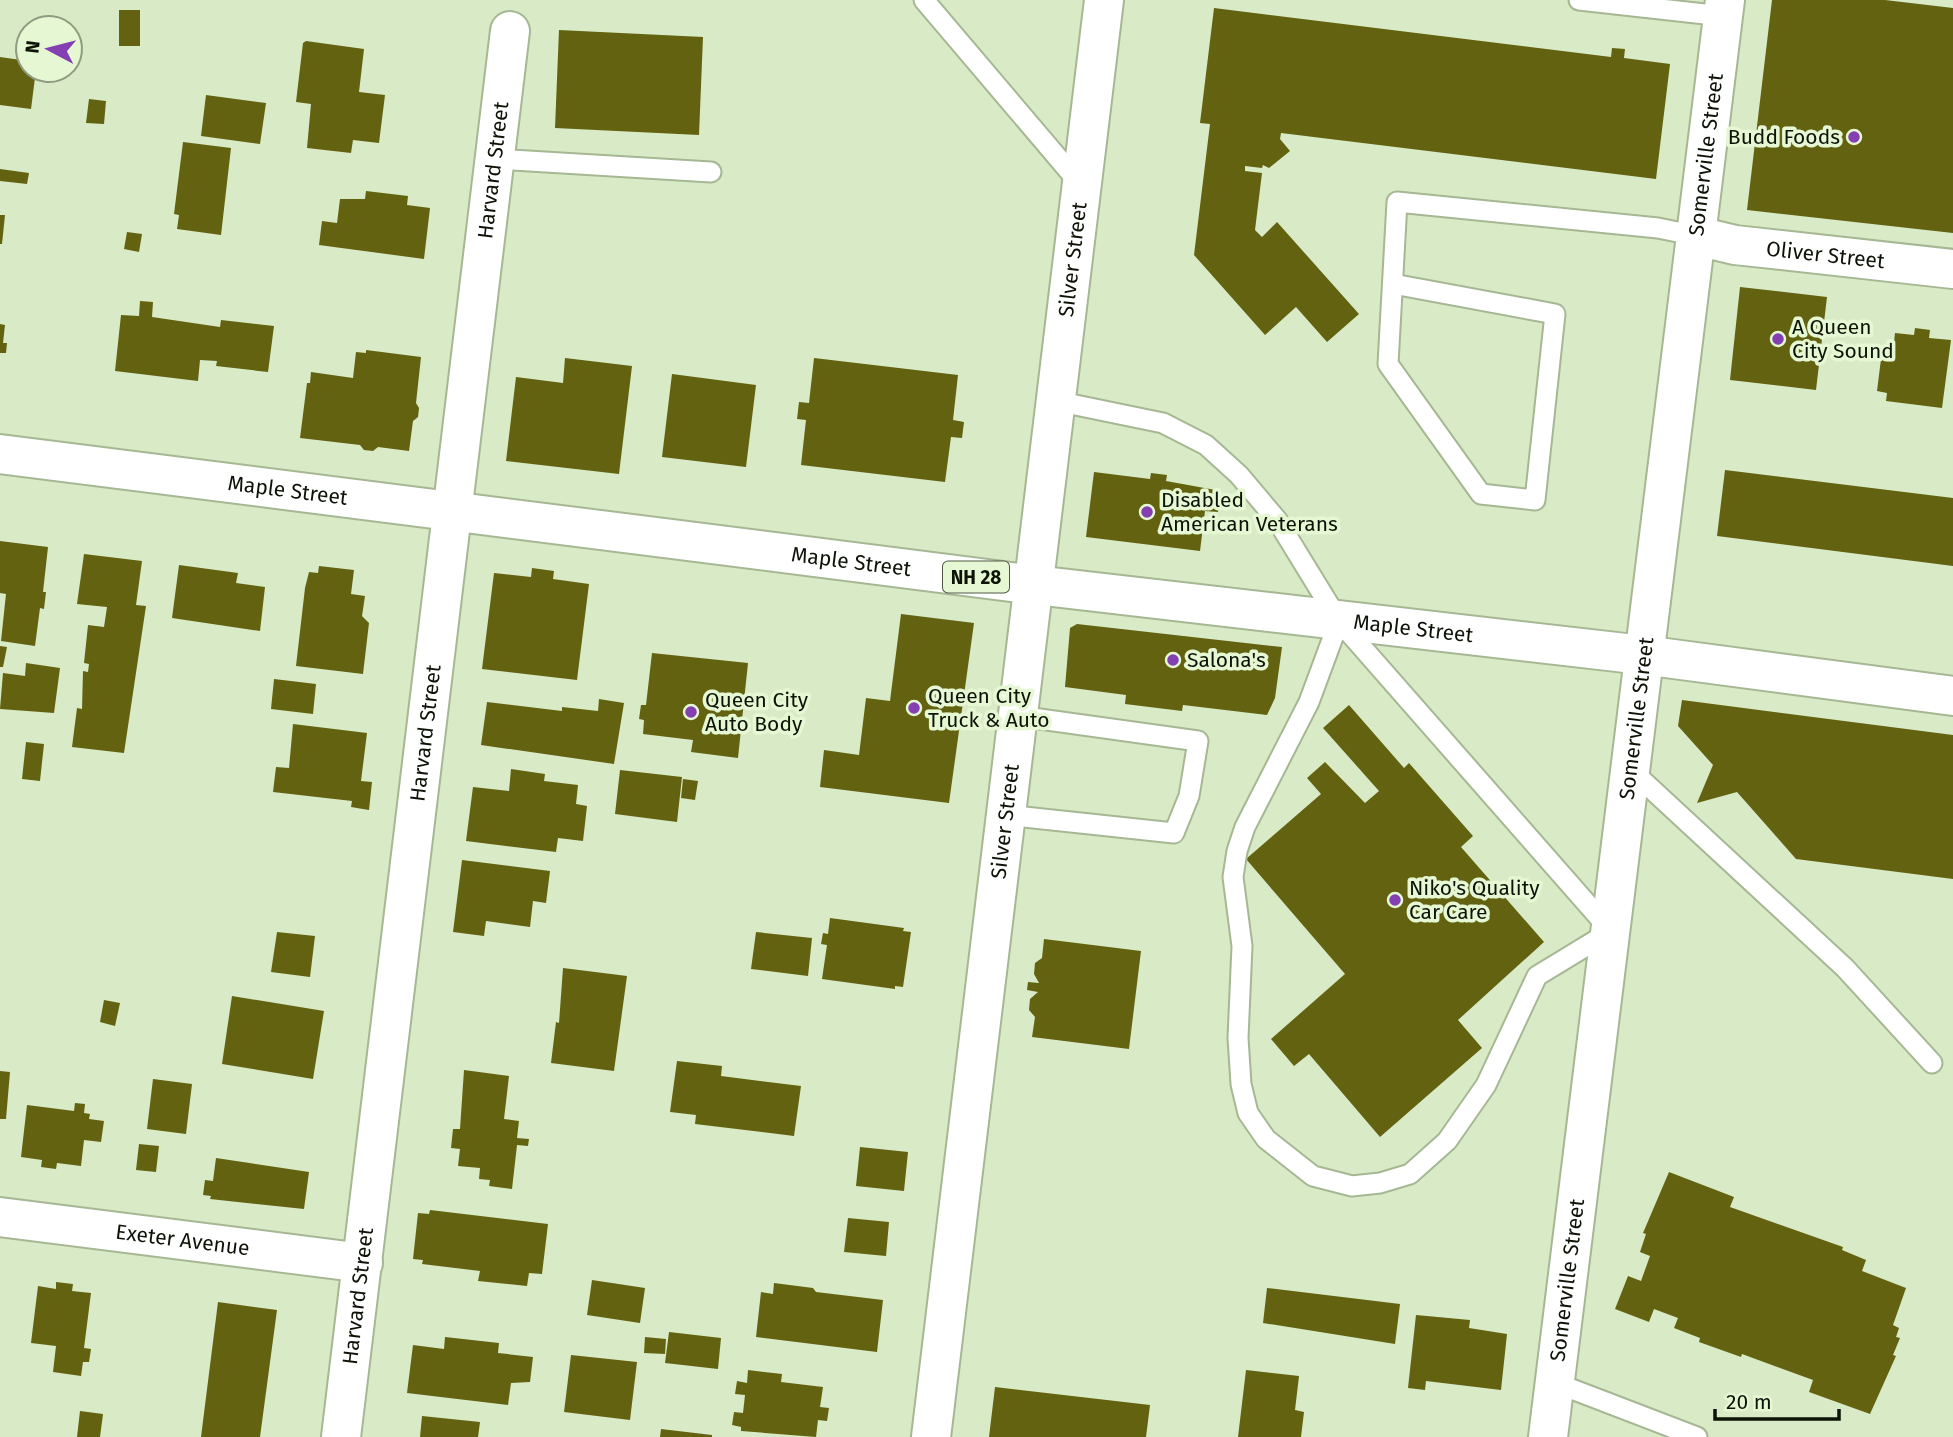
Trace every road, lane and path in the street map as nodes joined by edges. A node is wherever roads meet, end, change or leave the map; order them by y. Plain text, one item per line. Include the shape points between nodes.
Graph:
1 (924, 0) edge
2 (1104, 0) edge
3 (1579, 0) edge
4 (1724, 8) edge
5 (510, 31) dead end
6 (495, 159) junction
7 (711, 172) dead end
8 (1082, 186) junction
9 (1697, 236) junction
10 (1953, 269) edge
11 (1393, 284) junction
12 (1056, 401) junction
13 (0, 454) edge
14 (450, 509) junction
15 (1035, 585) junction
16 (1339, 621) junction
17 (1643, 655) junction
18 (1953, 696) edge
19 (1018, 716) junction
20 (1631, 770) junction
21 (1006, 815) junction
22 (1611, 931) junction
23 (1933, 1063) dead end
24 (0, 1217) edge
25 (363, 1263) junction
26 (1556, 1383) junction
27 (341, 1437) edge
28 (931, 1437) edge
29 (1548, 1437) edge
30 (1698, 1437) edge

1 - 8 lane
2 - 8 street, Silver Street
3 - 4 lane
4 - 9 street, Somerville Street
5 - 6 street, Harvard Street
6 - 7 lane
6 - 14 street, Harvard Street
8 - 12 street, Silver Street
9 - 10 street, Oliver Street via 1735,245
9 - 11 lane via 1658,228 1396,202
9 - 17 street, Somerville Street
11 - 11 lane via 1388,364 1481,494 1535,500 1555,314
12 - 15 street, Silver Street
12 - 16 lane via 1163,423 1206,445 1277,520
13 - 14 street, Maple Street / NH 28
14 - 15 street, Maple Street / NH 28
14 - 25 street, Harvard Street
15 - 16 street, Maple Street / NH 28
15 - 19 street, Silver Street
16 - 17 street, Maple Street / NH 28
16 - 22 lane
16 - 22 lane via 1308,702 1245,827 1233,877 1242,946 1241,1084 1248,1114 1266,1139 1313,1176 1352,1186 1410,1174 1447,1141 1486,1085 1537,976
17 - 18 street, Maple Street / NH 28
17 - 20 street, Somerville Street
19 - 21 street, Silver Street
19 - 21 lane via 1198,741 1189,796 1174,833
20 - 22 street, Somerville Street
20 - 23 lane via 1845,968
21 - 28 street, Silver Street
22 - 26 street, Somerville Street
24 - 25 street, Exeter Avenue
25 - 27 street, Harvard Street
26 - 29 street, Somerville Street
26 - 30 lane

